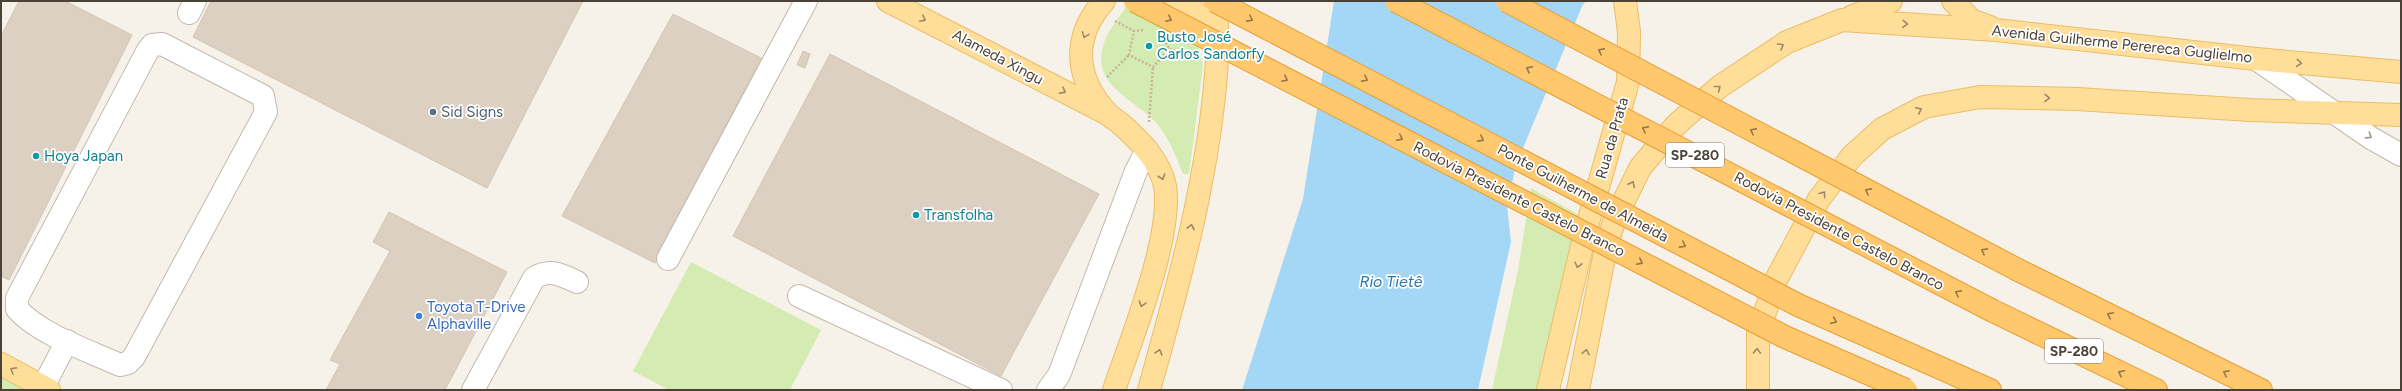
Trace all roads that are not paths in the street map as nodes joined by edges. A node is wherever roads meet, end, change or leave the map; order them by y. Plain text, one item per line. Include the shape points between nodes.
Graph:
1 (806, 1) edge
2 (888, 1) edge
3 (1104, 1) edge
4 (1135, 1) edge
5 (1177, 1) edge
6 (1216, 1) edge
7 (1396, 1) edge
8 (1507, 1) edge
9 (1625, 1) edge
10 (1892, 1) edge
11 (1953, 1) edge
12 (1842, 20) junction
13 (1216, 30) junction
14 (1996, 30) junction
15 (2256, 59) junction
16 (1748, 66) joint
17 (2401, 72) edge
18 (2335, 114) junction
19 (1108, 115) junction
20 (2401, 115) edge
21 (1147, 150) junction
22 (2401, 155) edge
23 (668, 259) dead end
24 (577, 282) dead end
25 (799, 296) dead end
26 (67, 341) junction
27 (1, 364) edge
28 (46, 389) edge
29 (473, 390) edge
30 (1001, 390) edge
31 (1048, 390) edge
32 (1114, 390) edge
33 (1149, 390) edge
34 (1548, 390) edge
35 (1578, 390) edge
36 (1758, 390) edge
37 (1906, 390) edge
38 (1990, 390) edge
39 (2156, 390) edge
40 (2261, 390) edge

1 - 23 street
2 -> 19 main road, Alameda Xingu
3 -> 19 main road via 1090,20 1082,40 1080,59 1084,78 1091,93
4 -> 37 highway, Rodovia Presidente Castelo Branco, bridge via 1785,337
5 - 13 main road
6 - 13 main road
6 -> 38 highway, Ponte Guilherme de Almeida, bridge via 1798,305
39 -> 7 highway, Rodovia Presidente Castelo Branco / SP-280, bridge via 1993,311
40 -> 8 highway, bridge via 2018,270
9 -> 34 main road, Rua da Prata via 1629,32 1628,82 1585,233
10 - 12 main road, Avenida Guilherme Perereca Guglielmo
11 - 14 main road via 1971,20
12 -> 14 main road, Avenida Guilherme Perereca Guglielmo
16 -> 12 main road, Avenida Guilherme Perereca Guglielmo via 1794,38
33 -> 13 main road via 1183,266 1195,211 1217,62
14 - 15 main road, Avenida Guilherme Perereca Guglielmo
15 -> 17 main road, Avenida Guilherme Perereca Guglielmo
15 - 18 street
35 -> 16 main road, Rua da Prata via 1606,247 1615,219 1640,168 1676,125 1719,87
18 - 20 main road
18 -> 22 street
36 -> 18 main road via 1758,333 1776,280 1819,199 1852,156 1882,129 1924,107 1980,97 2077,99
19 - 21 main road
21 - 31 street via 1136,170 1058,375
21 -> 32 main road via 1165,186 1162,236
24 - 29 street via 554,272 543,273 534,278
25 - 30 street
26 - 26 street via 120,364 128,363 134,357 266,112 263,96 162,44 152,44 17,298 17,309 26,319
26 - 28 street
28 -> 27 main road

